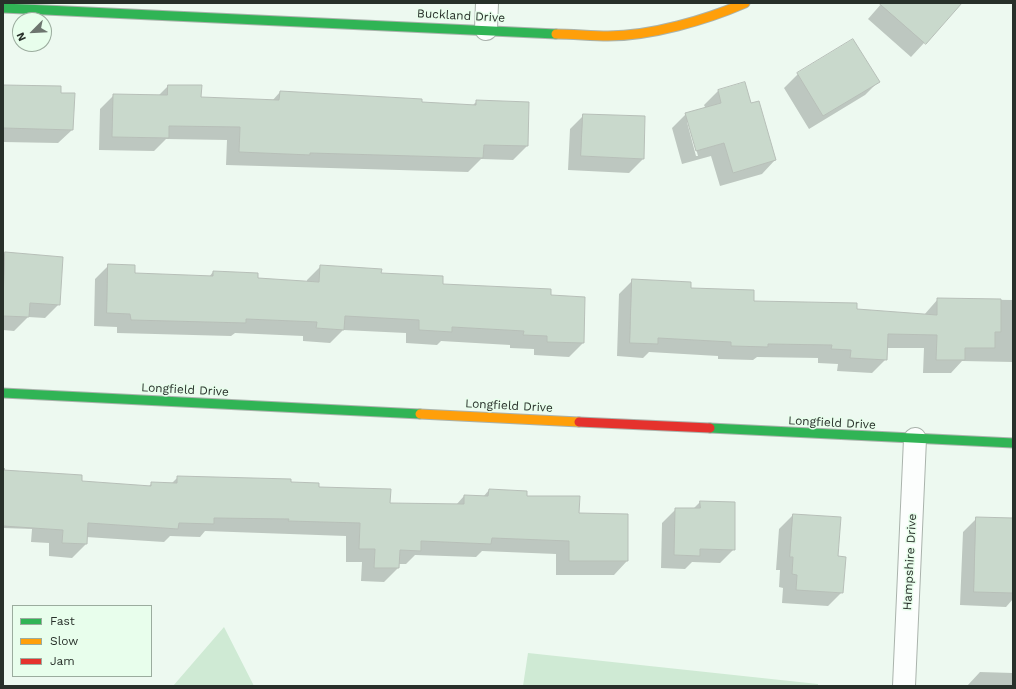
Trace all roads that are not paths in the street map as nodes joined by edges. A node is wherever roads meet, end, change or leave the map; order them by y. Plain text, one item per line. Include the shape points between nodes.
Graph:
1 (487, 3) edge
2 (745, 3) edge
3 (3, 8) edge
4 (486, 29) junction
5 (3, 393) edge
6 (915, 439) junction
7 (1013, 443) edge
8 (904, 686) edge

1 - 4 street
2 - 4 street, Buckland Drive via 718,15 665,29 609,36
3 - 4 street, Buckland Drive
5 - 6 street, Longfield Drive
6 - 7 street, Longfield Drive
6 - 8 street, Hampshire Drive

